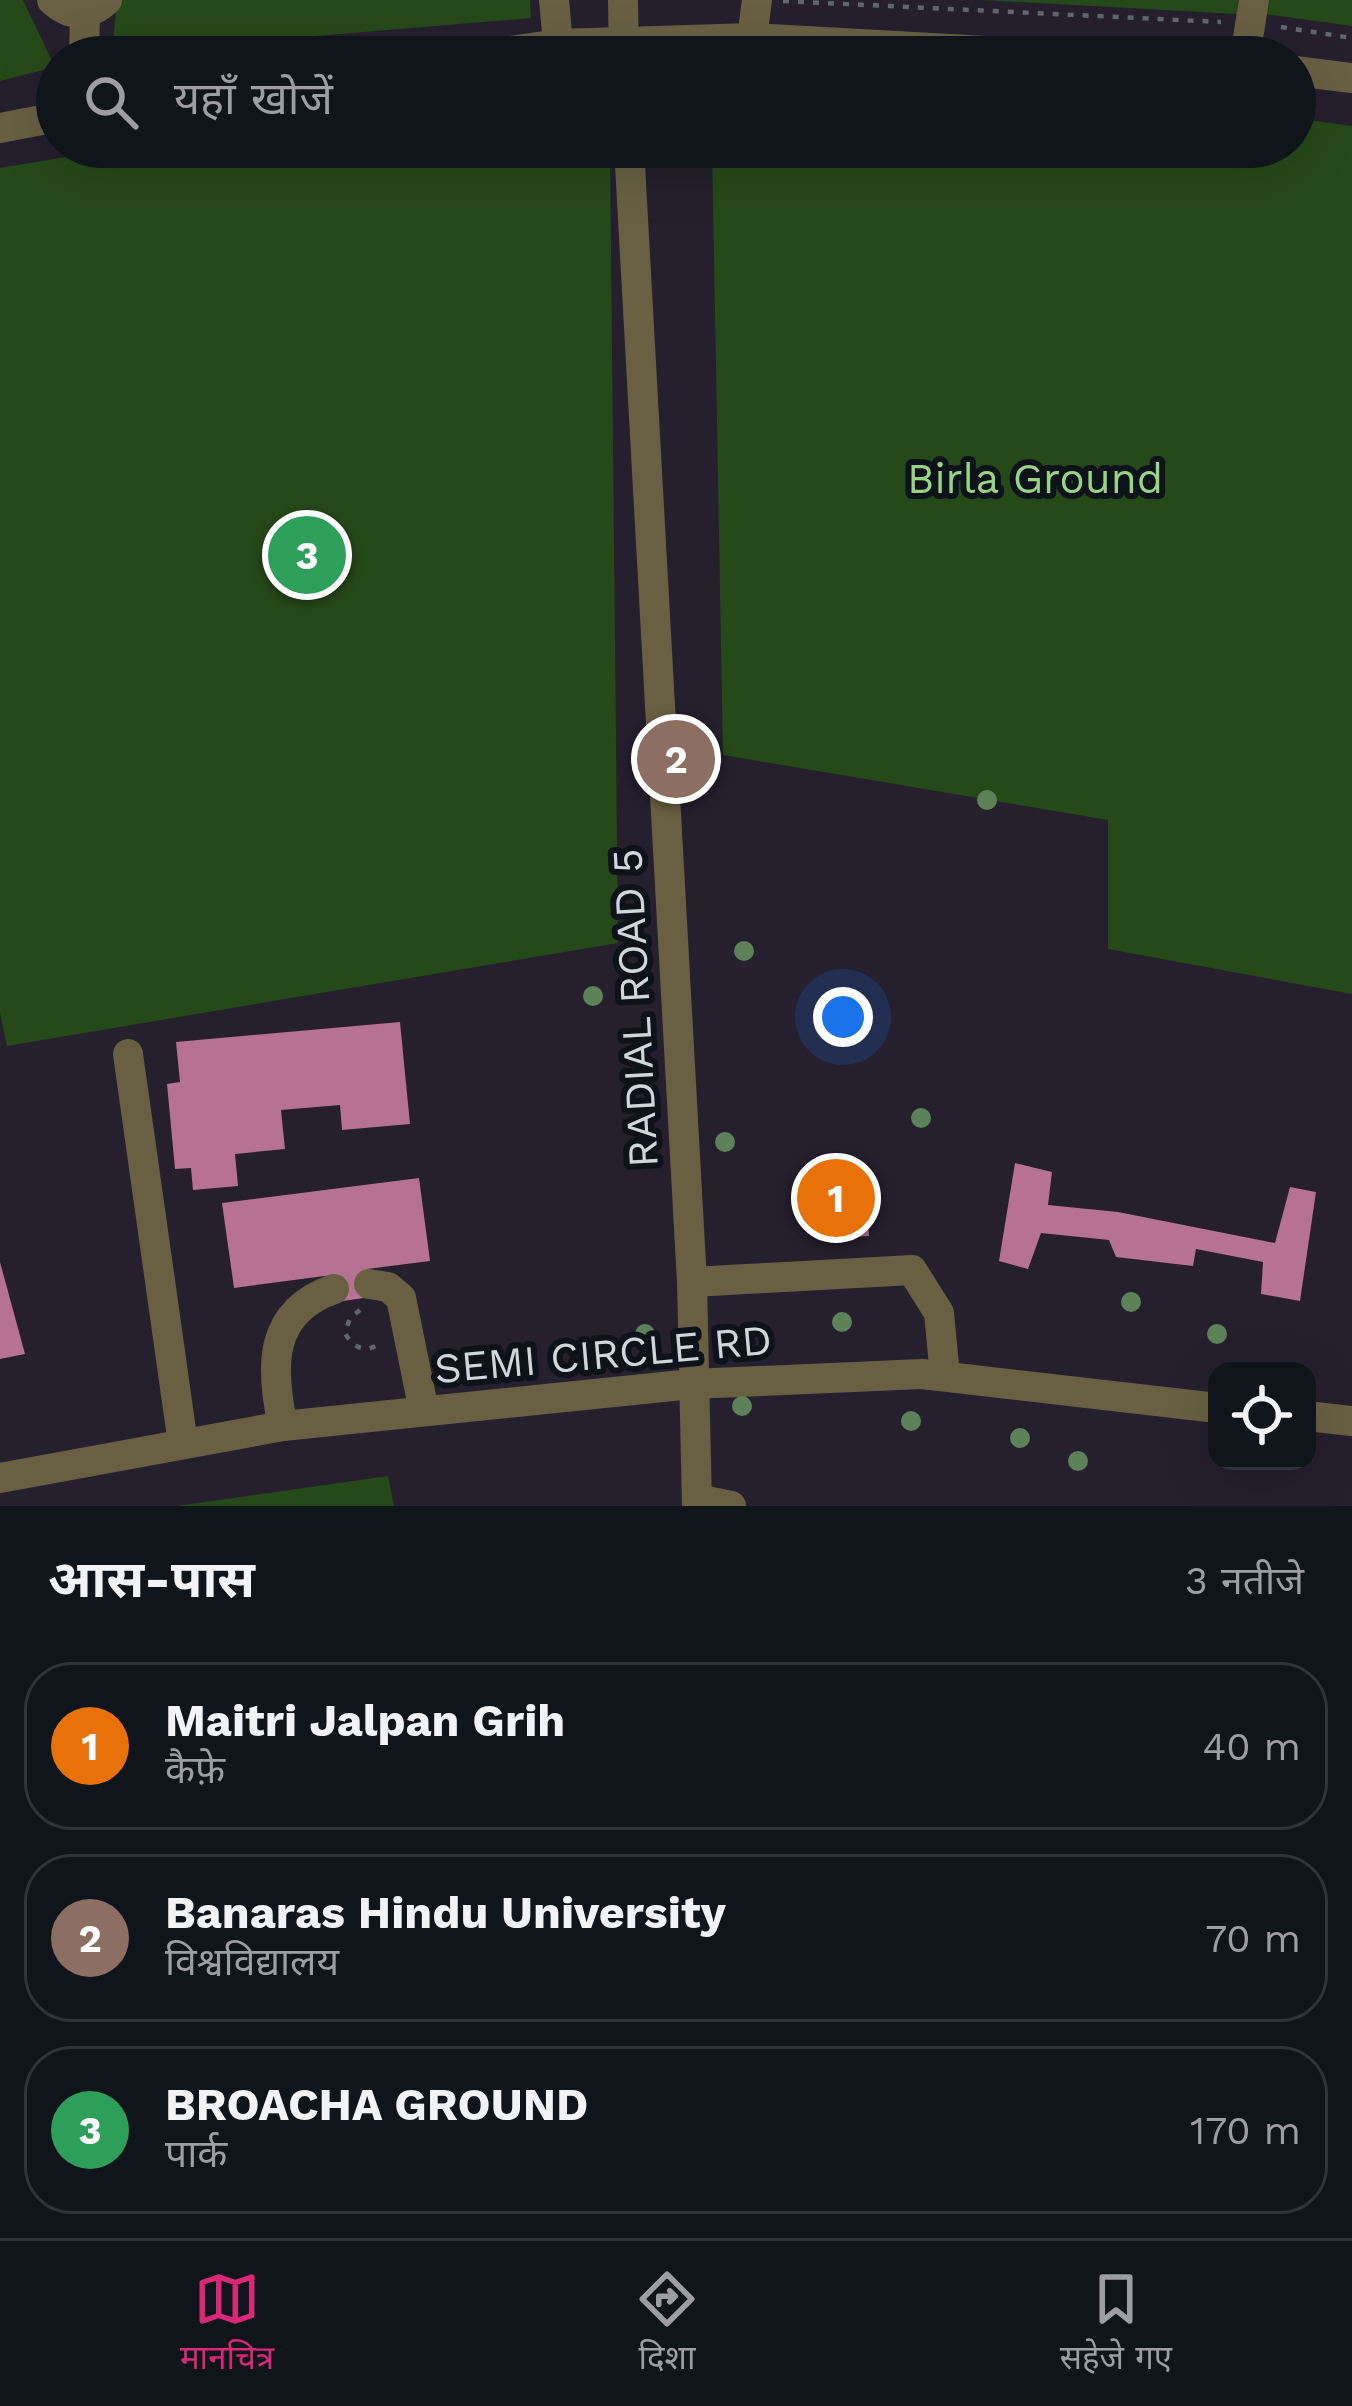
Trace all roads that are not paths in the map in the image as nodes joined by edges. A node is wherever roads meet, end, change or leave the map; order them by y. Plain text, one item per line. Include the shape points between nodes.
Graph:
1 (52, 0) edge
2 (554, 0) edge
3 (623, 0) edge
4 (761, 0) edge
5 (96, 7) edge
6 (557, 36) edge
7 (623, 36) edge
8 (752, 36) edge
9 (1316, 74) edge
10 (1352, 79) edge
11 (36, 121) edge
12 (0, 128) edge
13 (630, 168) edge
14 (128, 1054) dead end
15 (692, 1282) junction
16 (944, 1376) junction
17 (692, 1384) junction
18 (1208, 1407) edge
19 (424, 1411) junction
20 (1316, 1418) edge
21 (1352, 1421) edge
22 (283, 1426) junction
23 (183, 1444) junction
24 (0, 1478) edge
25 (697, 1502) edge
26 (731, 1506) edge

1 - 5 lane via 73,13
2 - 6 lane
3 - 7 lane
4 - 8 lane
9 - 10 lane
11 - 12 lane
13 - 15 lane, RADIAL ROAD 5
14 - 23 lane
15 - 16 lane via 912,1270 939,1313
15 - 17 lane, RADIAL ROAD 5
16 - 17 lane, SEMI CIRCLE RD
16 - 18 lane, SEMI CIRCLE RD
17 - 19 lane, SEMI CIRCLE RD
17 - 25 lane, RADIAL ROAD 5
19 - 22 lane, SEMI CIRCLE RD
19 - 22 lane via 401,1298 388,1288 359,1300 310,1298 279,1336
20 - 21 lane
22 - 23 lane, SEMI CIRCLE RD
23 - 24 lane, SEMI CIRCLE RD
25 - 26 lane

